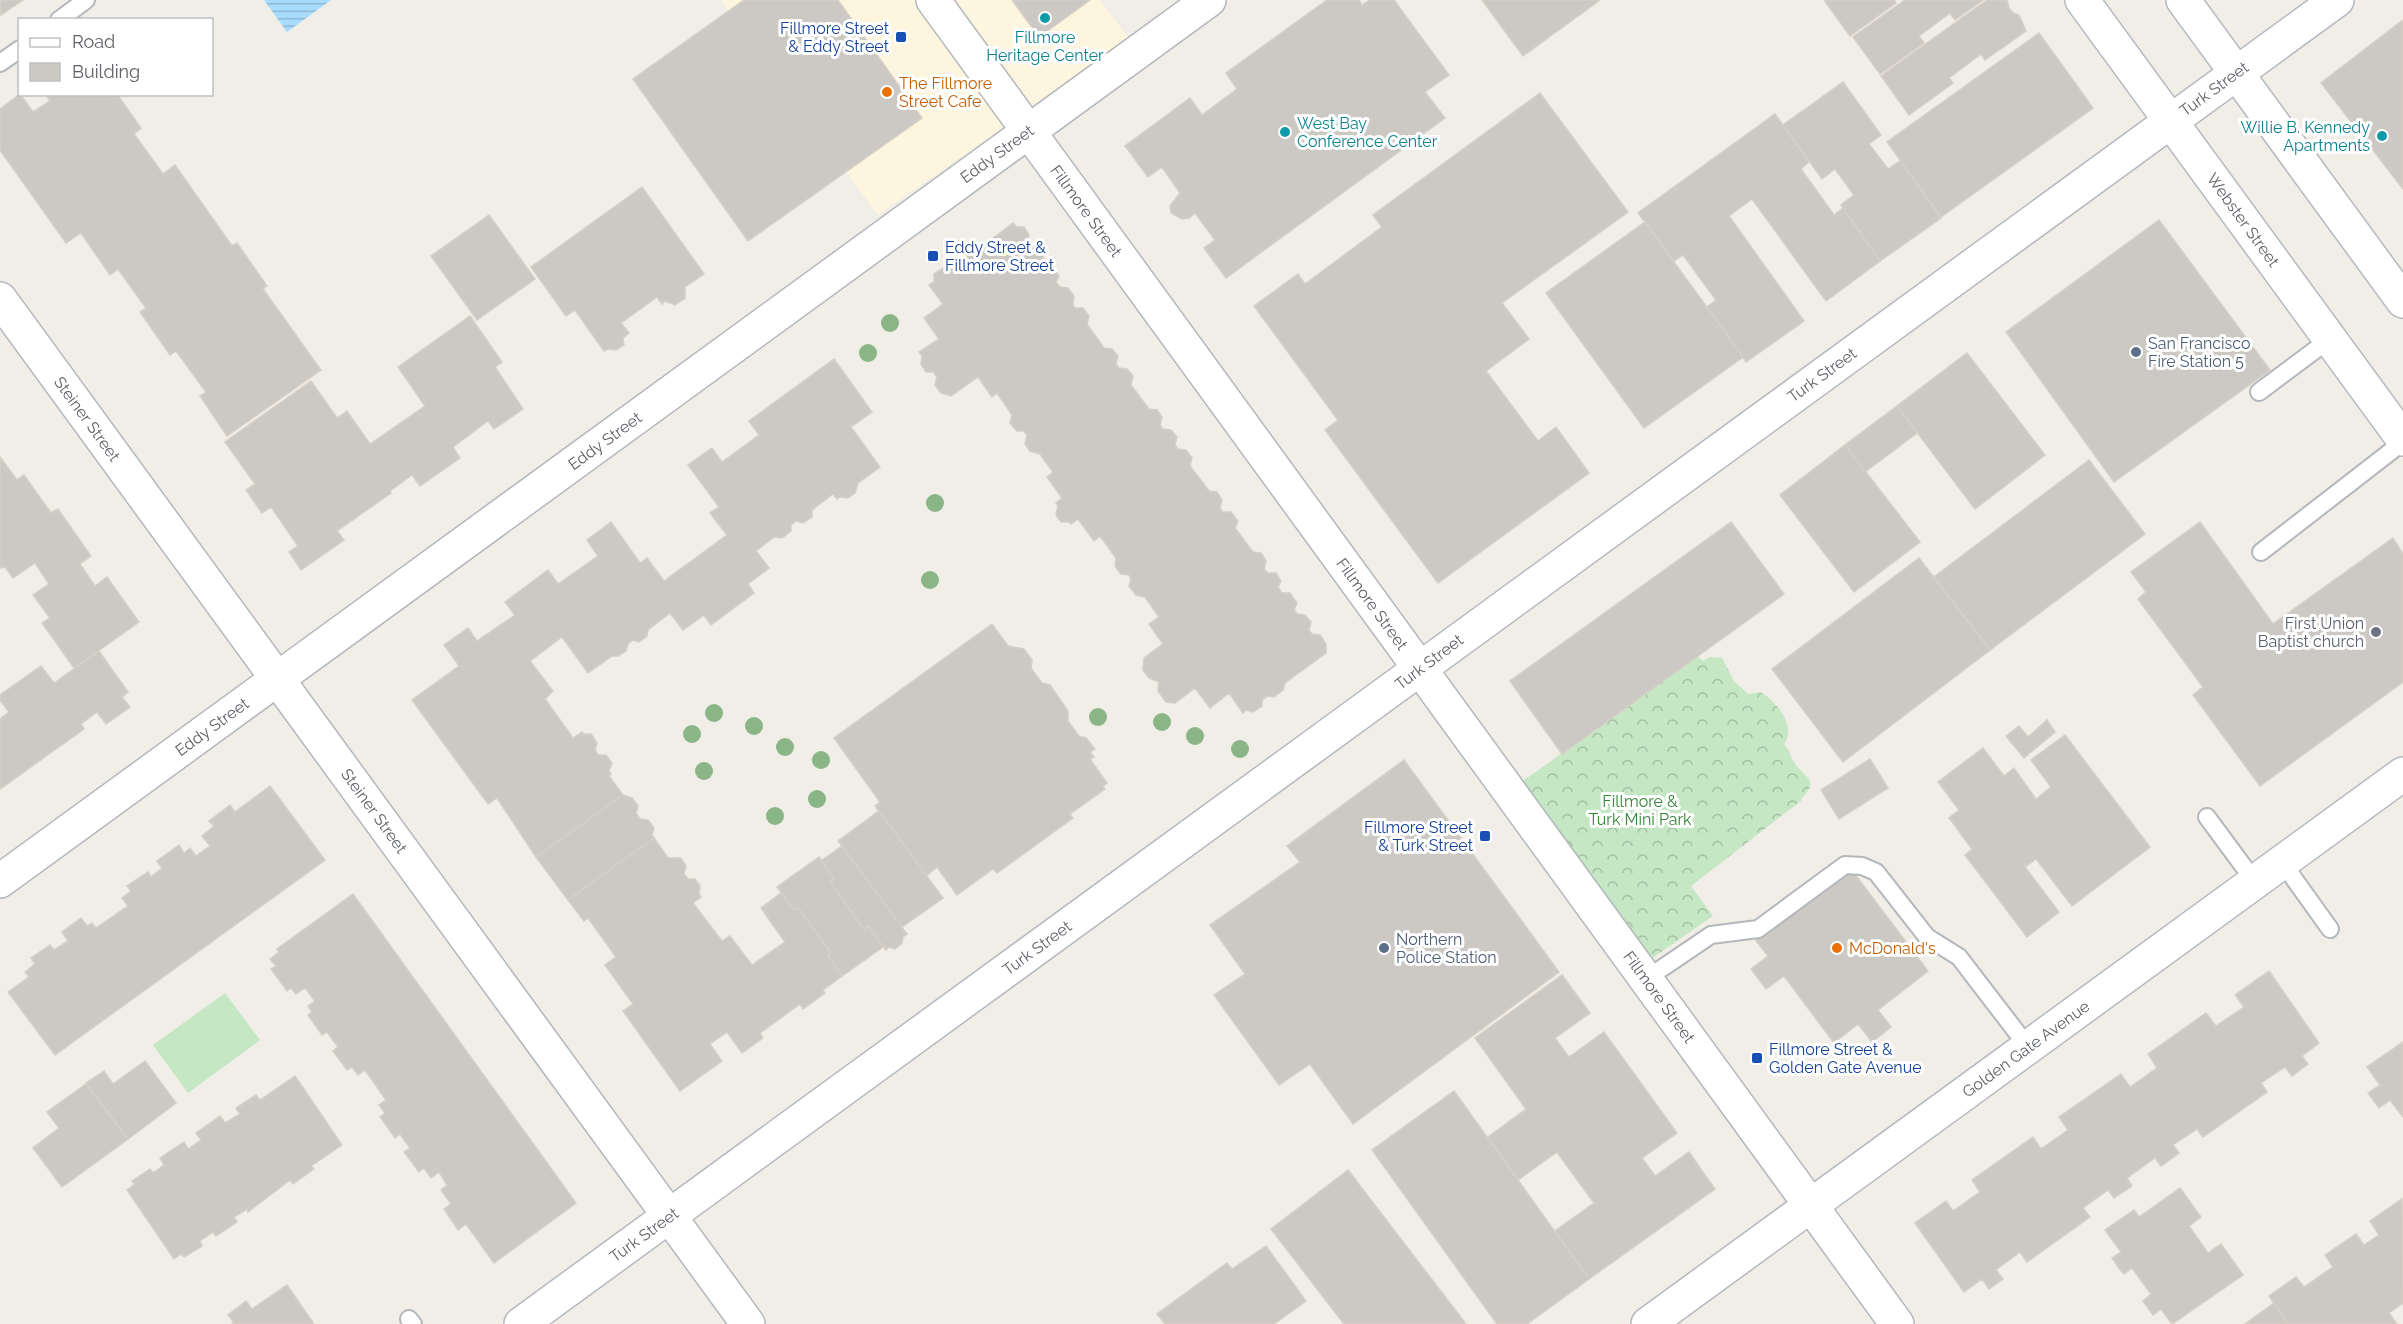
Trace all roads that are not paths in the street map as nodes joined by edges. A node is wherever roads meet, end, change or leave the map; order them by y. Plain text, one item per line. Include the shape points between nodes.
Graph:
1 (86, 0) edge
2 (933, 0) edge
3 (1209, 0) edge
4 (2082, 0) edge
5 (2183, 0) edge
6 (2337, 0) edge
7 (62, 18) edge
8 (18, 50) edge
9 (0, 63) edge
10 (2237, 73) junction
11 (2170, 121) junction
12 (1028, 132) junction
13 (0, 299) edge
14 (2403, 302) edge
15 (2330, 339) junction
16 (2259, 392) dead end
17 (2403, 441) edge
18 (2261, 552) dead end
19 (1420, 669) junction
20 (278, 679) junction
21 (2403, 774) edge
22 (2207, 817) dead end
23 (2282, 862) junction
24 (0, 881) edge
25 (2254, 882) junction
26 (2330, 929) dead end
27 (1646, 980) junction
28 (2028, 1047) junction
29 (1811, 1205) junction
30 (669, 1217) junction
31 (521, 1324) edge
32 (748, 1324) edge
33 (1648, 1324) edge
34 (1897, 1324) edge

1 - 7 lane
2 - 12 street, Fillmore Street
3 - 12 street, Eddy Street
4 - 11 street, Webster Street
5 - 10 street
6 - 10 street, Turk Street
8 - 9 lane
10 - 11 street, Turk Street
10 - 14 street
11 - 15 street, Webster Street
11 - 19 street, Turk Street
12 - 19 street, Fillmore Street
12 - 20 street, Eddy Street
13 - 20 street, Steiner Street
15 - 16 lane
15 - 17 street, Webster Street
17 - 18 lane
19 - 27 street, Fillmore Street
19 - 30 street, Turk Street
20 - 24 street, Eddy Street
20 - 30 street, Steiner Street
21 - 23 street, Golden Gate Avenue
22 - 25 lane
23 - 25 street, Golden Gate Avenue
23 - 26 lane
25 - 28 street, Golden Gate Avenue
27 - 28 lane via 1711,935 1758,929 1845,865 1862,866 1876,872 1927,937 1959,957
27 - 29 street, Fillmore Street
28 - 29 street, Golden Gate Avenue
29 - 33 street, Golden Gate Avenue
29 - 34 street, Fillmore Street
30 - 31 street, Turk Street
30 - 32 street, Steiner Street

